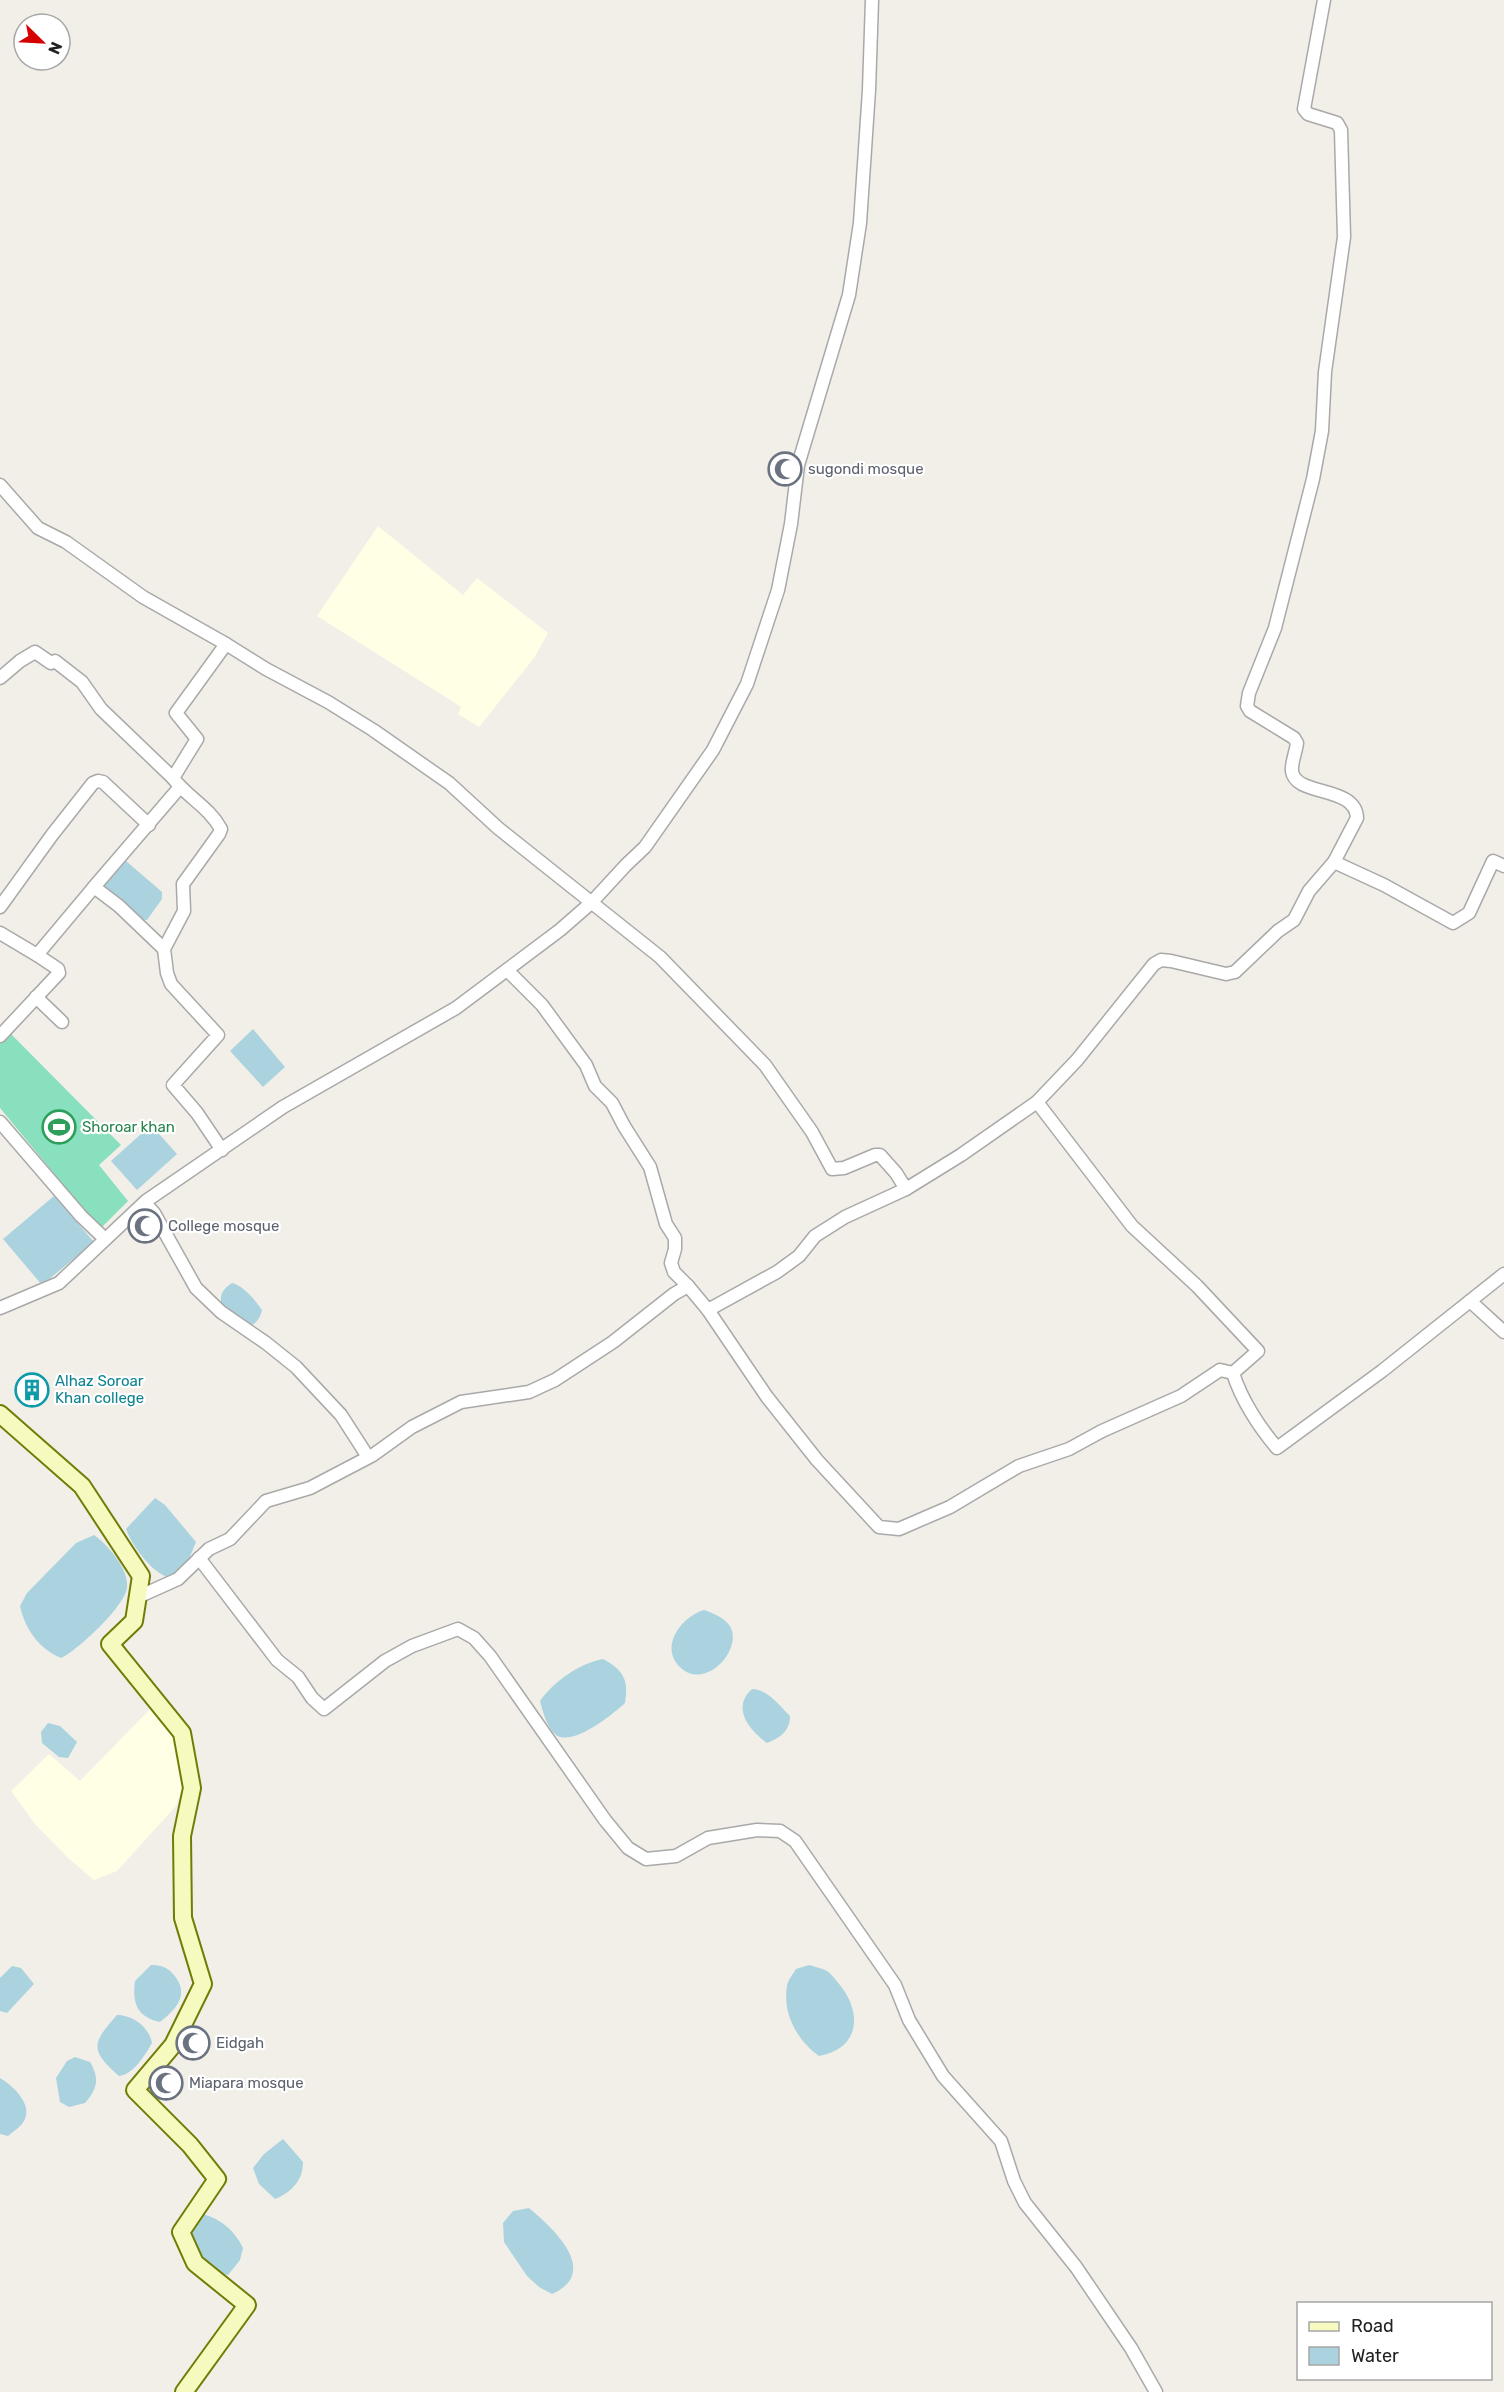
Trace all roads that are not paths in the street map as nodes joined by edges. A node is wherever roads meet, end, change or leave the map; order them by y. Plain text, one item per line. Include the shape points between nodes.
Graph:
1 (872, 0) edge
2 (1324, 0) edge
3 (0, 485) edge
4 (226, 644) junction
5 (0, 678) edge
6 (176, 782) junction
7 (149, 825) junction
8 (1334, 862) junction
9 (1504, 866) edge
10 (94, 887) junction
11 (591, 903) junction
12 (0, 907) edge
13 (0, 933) edge
14 (164, 949) junction
15 (38, 955) junction
16 (507, 970) junction
17 (36, 997) junction
18 (62, 1022) dead end
19 (0, 1036) edge
20 (1037, 1102) junction
21 (0, 1122) edge
22 (222, 1150) junction
23 (906, 1189) junction
24 (145, 1203) junction
25 (105, 1239) junction
26 (1504, 1274) edge
27 (688, 1286) junction
28 (1470, 1301) junction
29 (0, 1308) edge
30 (708, 1311) junction
31 (1504, 1332) edge
32 (1233, 1373) junction
33 (0, 1414) edge
34 (368, 1457) junction
35 (199, 1558) junction
36 (138, 1597) junction
37 (183, 2392) edge
38 (1156, 2392) edge

1 - 11 street via 860,223 849,295 798,465 778,590 747,684 713,750 645,848
2 - 8 street via 1304,109 1308,114 1337,123 1341,130 1344,237 1313,479 1275,628 1247,706 1294,738 1297,743 1292,770 1296,779 1337,795 1357,810 1357,818
3 - 4 street via 38,528 66,542 143,597
4 - 6 street via 177,709 176,715 197,739
4 - 11 street via 373,729 449,783
5 - 6 street via 35,652 51,663 55,661 81,682 101,709
6 - 7 street
6 - 14 street via 214,818 221,832 183,884 184,912
7 - 10 street
7 - 12 street via 98,780
8 - 9 street via 1453,923 1470,913 1493,861
8 - 20 street via 1309,891 1294,920 1235,972 1226,974 1172,961 1154,964 1077,1060
10 - 14 street
10 - 15 street
11 - 16 street
11 - 23 street via 660,957 765,1065 812,1132 832,1169 880,1155
13 - 15 street
14 - 22 street via 171,984 218,1035 173,1085
15 - 17 street via 59,971
16 - 22 street via 456,1008 283,1107
16 - 27 street via 542,1005 586,1065 595,1086 612,1103 650,1167 666,1224 675,1238 671,1263
17 - 18 street
17 - 19 street
20 - 23 street
20 - 32 street via 1132,1226 1197,1286 1258,1352
21 - 25 street
22 - 24 street
23 - 30 street via 845,1217 815,1236 799,1256 777,1272
24 - 25 street
24 - 34 street via 196,1288 221,1312 296,1367 341,1416
25 - 29 street via 59,1283
26 - 28 street
27 - 30 street
27 - 34 street via 555,1380 529,1392 461,1402 412,1427
28 - 31 street
28 - 32 street via 1277,1448 1264,1433
30 - 32 street via 767,1397 817,1460 879,1527 899,1529 950,1508 1019,1467 1069,1449 1181,1396 1220,1370
33 - 36 street via 82,1486 141,1576
34 - 35 street via 310,1488 266,1501 230,1539 209,1548
35 - 36 street via 178,1579
35 - 38 street via 277,1660 298,1677 324,1709 385,1661 458,1629 474,1638 489,1656 628,1848 646,1859 676,1856 708,1838 757,1830 780,1831 795,1841 895,1985 909,2020 943,2076 1001,2141 1025,2203 1076,2267
36 - 37 street via 134,1621 110,1644 182,1733 192,1788 182,1836 183,1918 203,1984 173,2045 135,2090 190,2145 217,2180 181,2232 195,2263 247,2305

